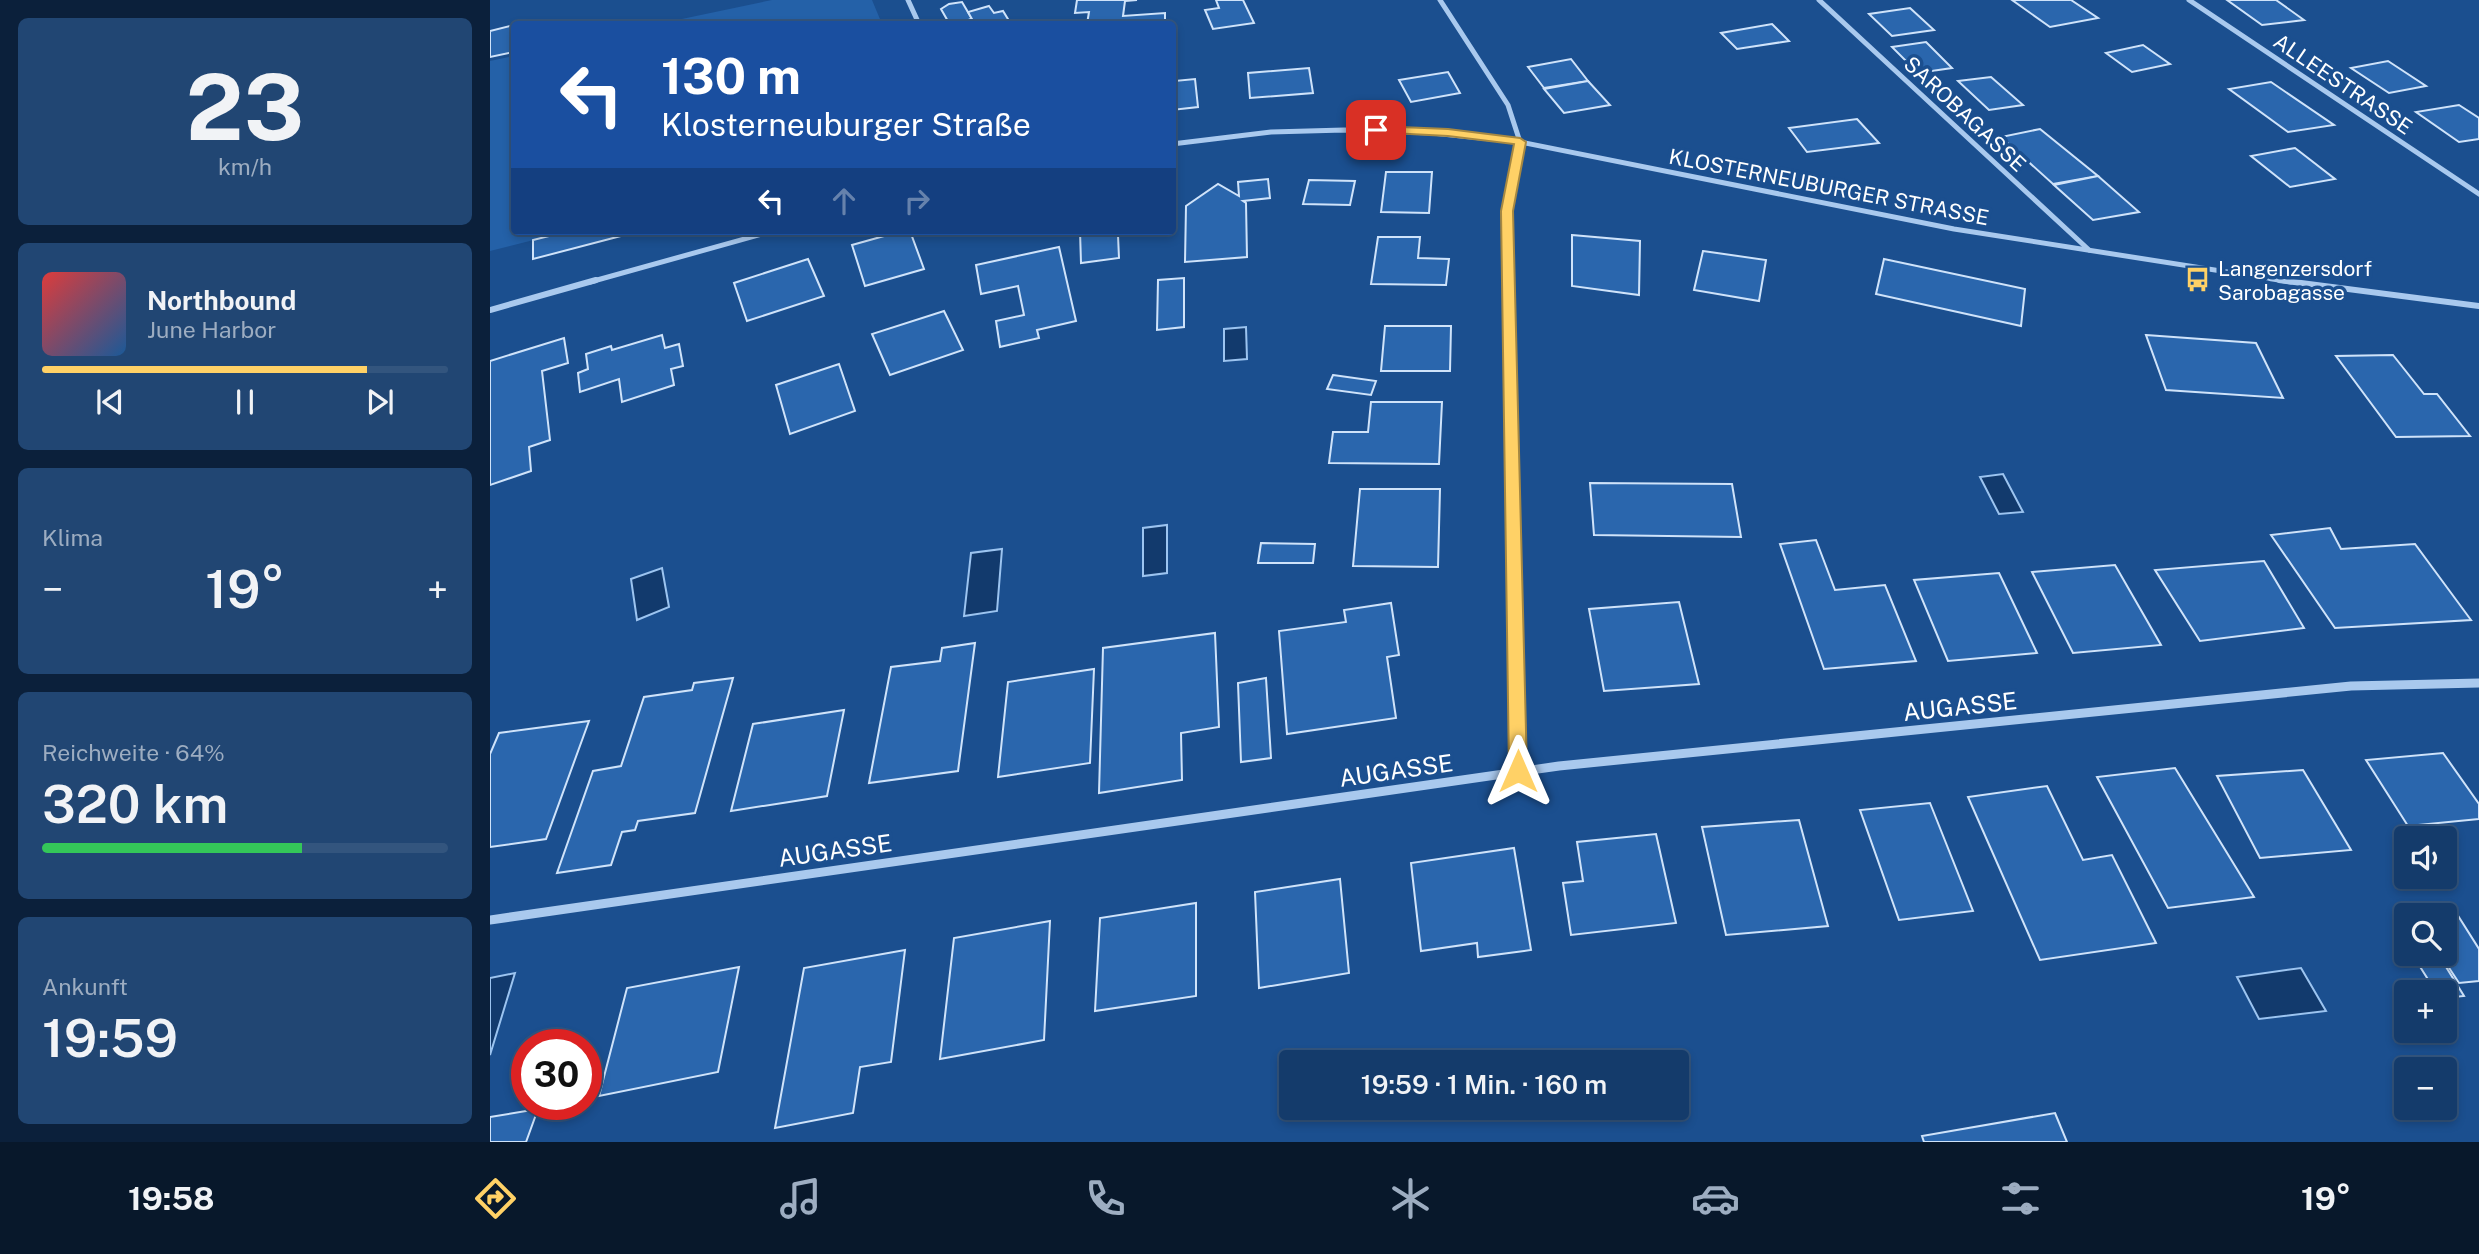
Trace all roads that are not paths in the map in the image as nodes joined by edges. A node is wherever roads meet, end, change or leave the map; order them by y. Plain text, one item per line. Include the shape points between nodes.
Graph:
1 (908, 0) edge
2 (1440, 0) edge
3 (1819, 0) edge
4 (2189, 0) edge
5 (918, 21) edge
6 (1520, 142) junction
7 (1176, 144) edge
8 (2479, 194) edge
9 (759, 235) edge
10 (2089, 251) junction
11 (2479, 306) edge
12 (490, 310) edge
13 (2479, 683) edge
14 (1518, 771) junction
15 (490, 919) edge

1 - 5 street
2 - 6 street via 1508,105
3 - 10 street, SAROBAGASSE
4 - 8 street, ALLEESTRASSE
6 - 7 street, KLOSTERNEUBURGER STRASSE via 1376,130 1283,131
6 - 10 street, KLOSTERNEUBURGER STRASSE via 1954,229
6 - 14 street via 1507,211
9 - 12 street
10 - 11 street, KLOSTERNEUBURGER STRASSE
13 - 14 street, AUGASSE via 2351,686
14 - 15 street, AUGASSE

